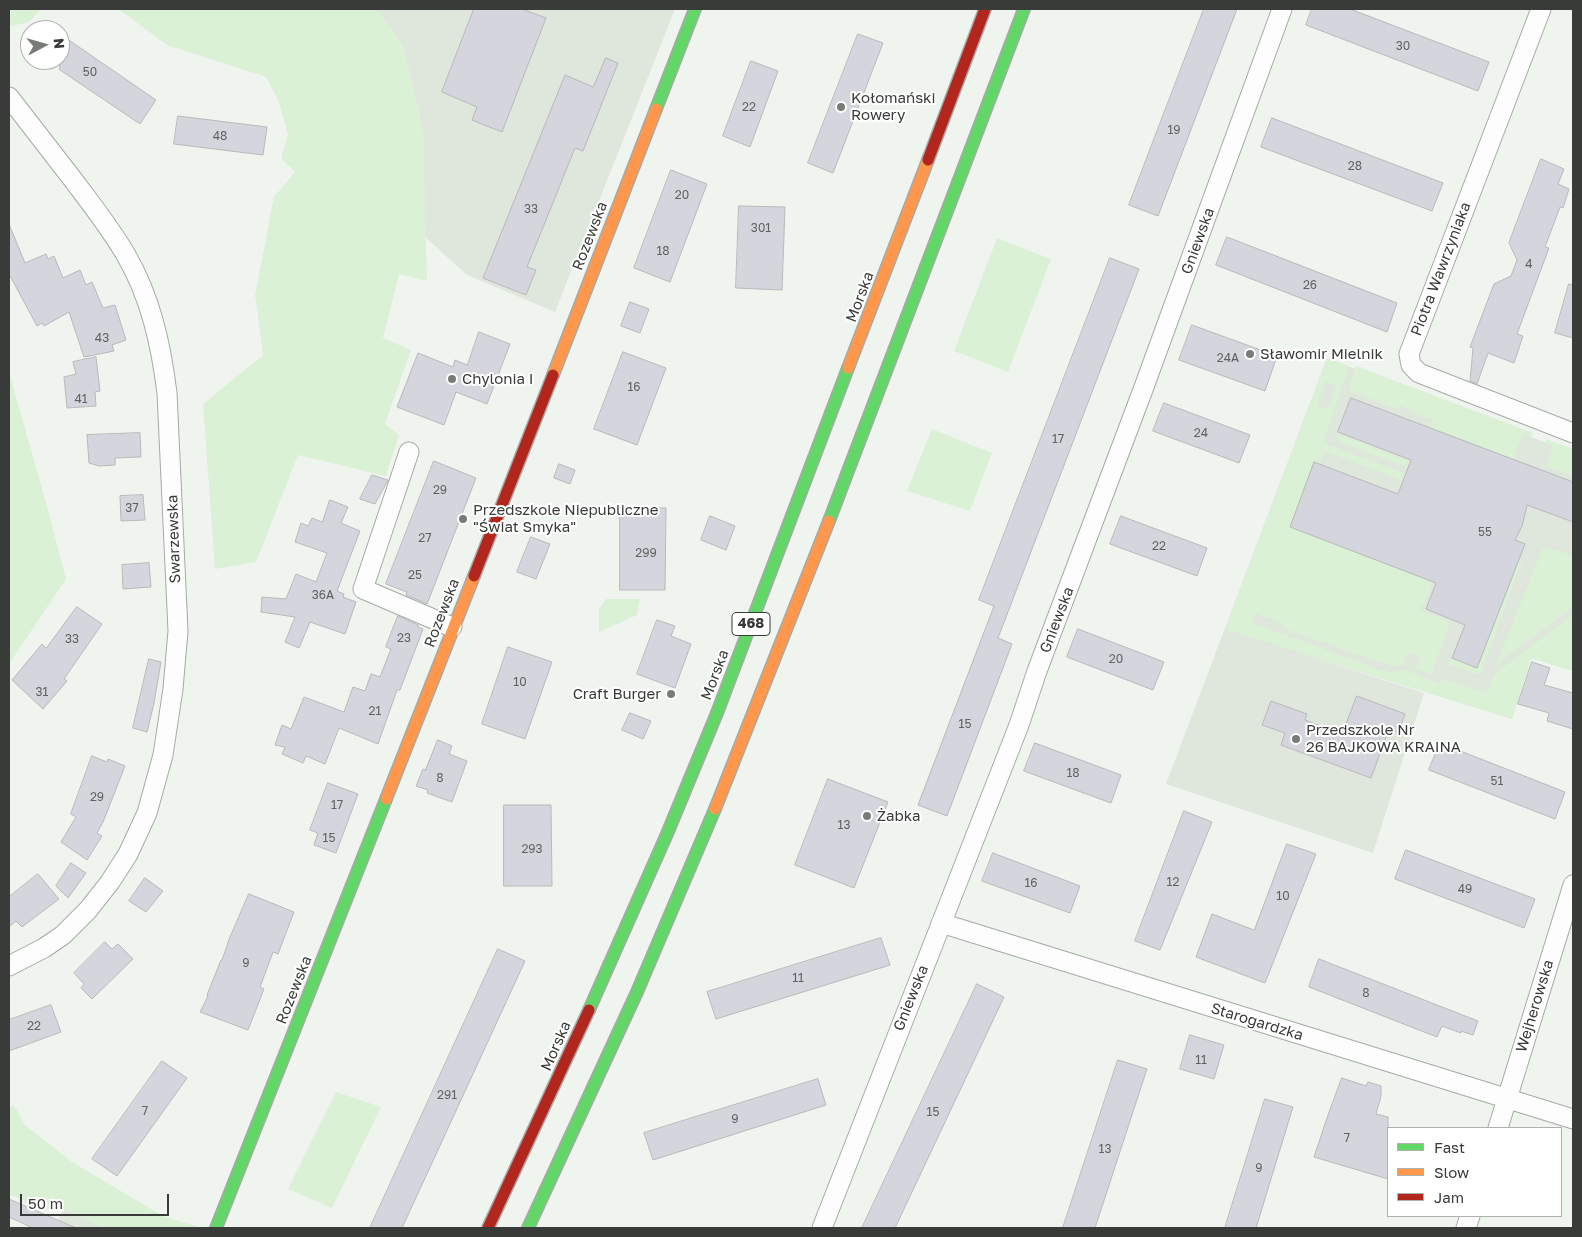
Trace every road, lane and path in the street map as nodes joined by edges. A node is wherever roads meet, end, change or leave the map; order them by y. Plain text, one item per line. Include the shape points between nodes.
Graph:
1 (695, 9) edge
2 (985, 9) edge
3 (1024, 9) edge
4 (1282, 9) edge
5 (1540, 9) edge
6 (9, 96) edge
7 (1573, 433) edge
8 (409, 452) dead end
9 (452, 628) junction
10 (1573, 885) edge
11 (941, 923) junction
12 (9, 966) edge
13 (1507, 1099) junction
14 (1573, 1119) edge
15 (1498, 1127) edge
16 (216, 1228) edge
17 (488, 1228) edge
18 (528, 1228) edge
19 (822, 1228) edge

1 - 9 main road, Rozewska
2 - 17 main road, Morska / 468 via 717,713 573,1045
3 - 18 main road, 468 via 793,614 710,821 658,944
4 - 11 street, Gniewska via 1019,725
5 - 7 street, Piotra Wawrzyniaka via 1409,354 1411,365 1418,374
6 - 12 street, Swarzewska via 127,256 152,316 163,359 167,393 178,631 163,755 147,813 128,854 88,910 63,935
8 - 9 street via 363,590
9 - 16 main road, Rozewska
10 - 13 street, Wejherowska
11 - 13 street, Starogardzka
11 - 19 street, Gniewska
13 - 14 street, Starogardzka
13 - 15 street, Wejherowska

